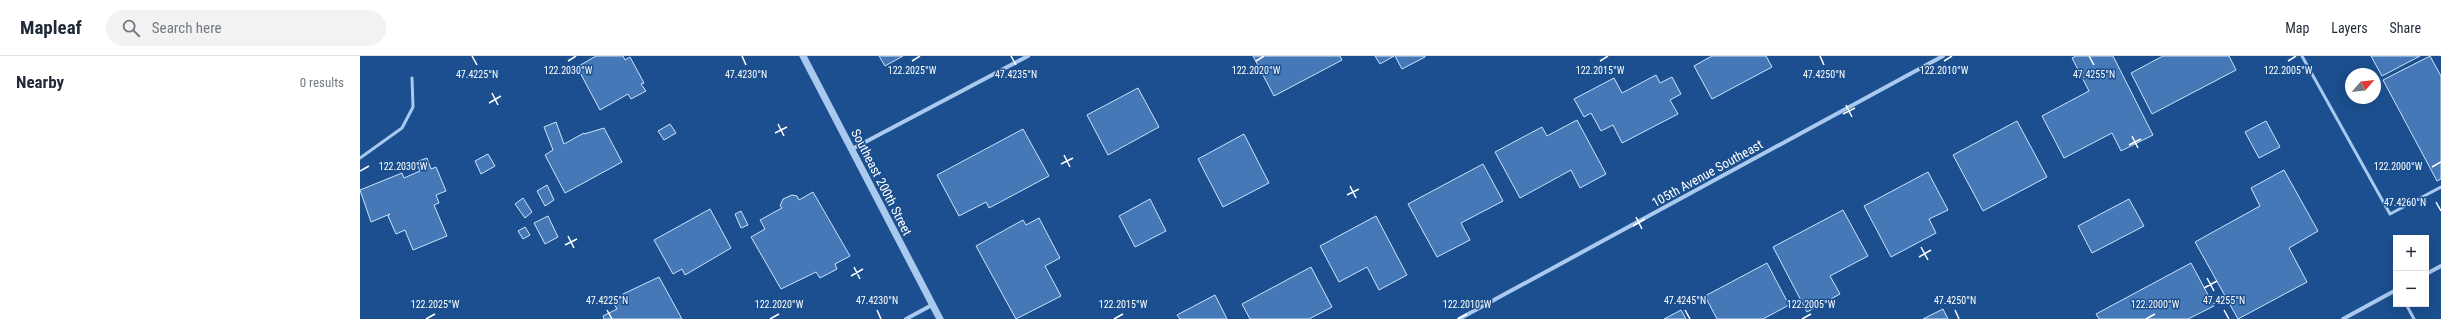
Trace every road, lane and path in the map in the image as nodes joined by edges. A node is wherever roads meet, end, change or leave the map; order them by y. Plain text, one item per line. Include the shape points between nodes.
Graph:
1 (803, 56) edge
2 (1028, 56) edge
3 (1943, 56) edge
4 (2302, 56) edge
5 (412, 78) dead end
6 (852, 149) junction
7 (360, 158) edge
8 (2441, 187) edge
9 (2441, 266) edge
10 (2429, 272) edge
11 (2393, 292) edge
12 (932, 305) junction
13 (2408, 307) edge
14 (906, 319) edge
15 (940, 319) edge
16 (1459, 319) edge
17 (2343, 319) edge
18 (2414, 319) edge

1 - 6 street, Southeast 200th Street
2 - 6 street
3 - 16 street, 105th Avenue Southeast
4 - 8 lane via 2390,214
5 - 7 lane via 413,107 402,128
6 - 12 street, Southeast 200th Street
9 - 10 street
11 - 17 street
12 - 14 street
12 - 15 street, Southeast 200th Street
13 - 18 lane

